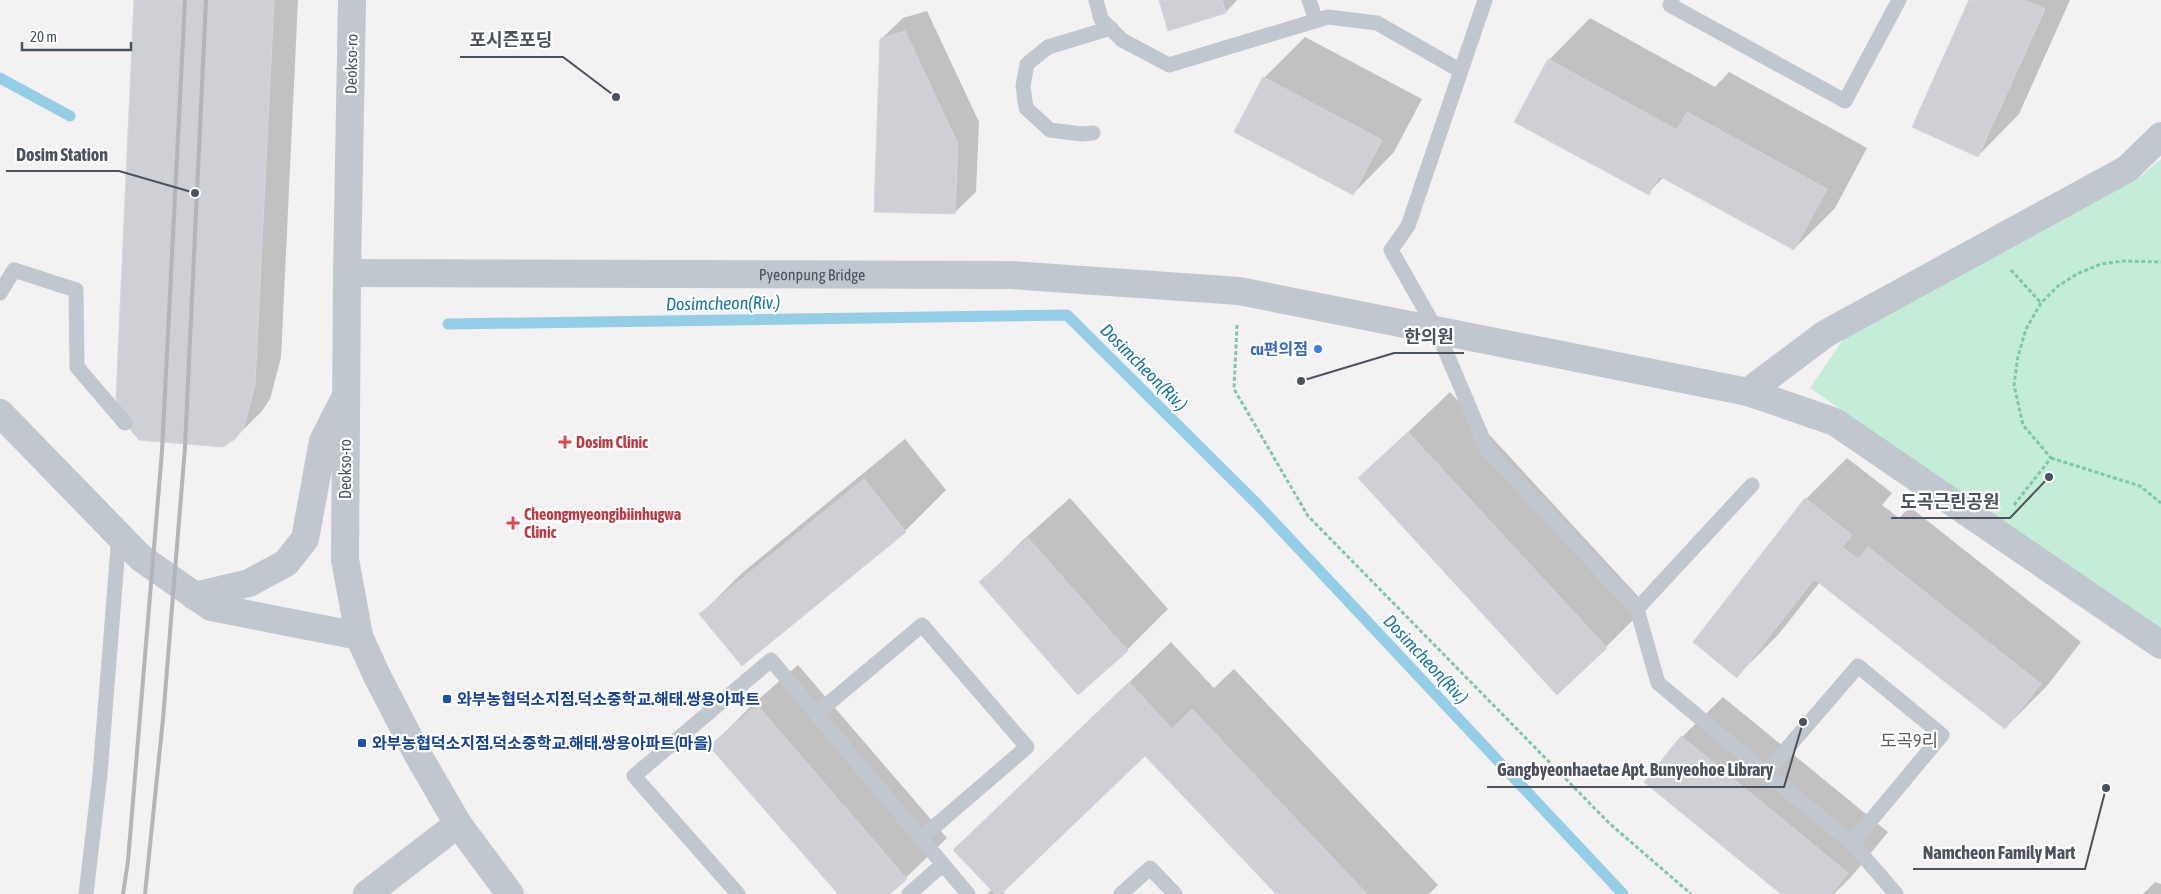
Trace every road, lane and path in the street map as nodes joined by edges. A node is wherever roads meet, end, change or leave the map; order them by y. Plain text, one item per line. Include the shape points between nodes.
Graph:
1 (352, 0) edge
2 (1096, 0) edge
3 (1310, 0) edge
4 (1485, 0) edge
5 (1672, 0) edge
6 (1899, 0) edge
7 (1316, 21) junction
8 (1111, 28) junction
9 (1461, 71) junction
10 (1092, 133) dead end
11 (2161, 136) edge
12 (2161, 262) edge
13 (2009, 268) dead end
14 (347, 273) junction
15 (1238, 291) junction
16 (0, 293) edge
17 (2041, 303) junction
18 (1437, 331) junction
19 (1748, 392) junction
20 (346, 396) junction
21 (0, 413) edge
22 (125, 423) dead end
23 (2051, 458) junction
24 (1752, 485) dead end
25 (2161, 503) edge
26 (1994, 531) junction
27 (119, 534) junction
28 (194, 596) junction
29 (1637, 609) junction
30 (359, 636) junction
31 (2161, 645) edge
32 (816, 714) junction
33 (1766, 773) junction
34 (458, 824) junction
35 (920, 839) junction
36 (1852, 843) junction
37 (942, 865) junction
38 (86, 894) edge
39 (367, 894) edge
40 (510, 894) edge
41 (738, 894) edge
42 (909, 894) edge
43 (968, 894) edge
44 (1121, 894) edge
45 (1175, 894) edge
46 (1691, 894) edge
47 (1896, 894) edge

1 - 14 street, Deokso-ro
2 - 8 lane via 1101,18
3 - 7 lane
4 - 9 lane
5 - 6 lane via 1670,5 1845,100
7 - 8 lane via 1169,65 1122,40
7 - 9 lane via 1328,17 1377,23
8 - 10 lane via 1048,47 1027,64 1023,86 1026,108 1050,130
9 - 18 lane via 1408,226 1391,250
11 - 19 street via 2127,169 1825,334
12 - 17 path via 2101,264 2058,286
13 - 17 path
14 - 15 street, Pyeonpung Bridge via 1012,275
14 - 20 street, Deokso-ro
15 - 18 street, Pyeonpung Bridge
15 - 46 path via 1234,389 1308,516 1609,823
16 - 22 lane via 14,270 76,290 77,367
17 - 23 path via 2026,330 2014,385 2024,425
18 - 19 street, Pyeonpung Bridge
18 - 29 lane via 1487,449
19 - 26 street, Pyeonpung Bridge via 1835,422
20 - 28 street via 323,441 305,539 286,563 249,583
20 - 30 street, Deokso-ro via 345,559
21 - 27 street
23 - 25 path via 2140,486
23 - 26 path
24 - 29 lane
26 - 31 street, Pyeonpung Bridge
27 - 28 street via 141,558
27 - 38 lane via 100,774
28 - 30 street via 211,607
29 - 33 lane via 1658,683
30 - 34 street, Deokso-ro via 418,755
32 - 35 lane
32 - 35 lane via 922,625 1027,747
32 - 41 lane via 771,660 634,776
33 - 36 lane
33 - 36 lane via 1858,666 1942,735
34 - 39 street
34 - 40 street, Deokso-ro
35 - 37 lane
36 - 47 lane
37 - 42 lane
37 - 43 lane
44 - 45 lane via 1150,868

